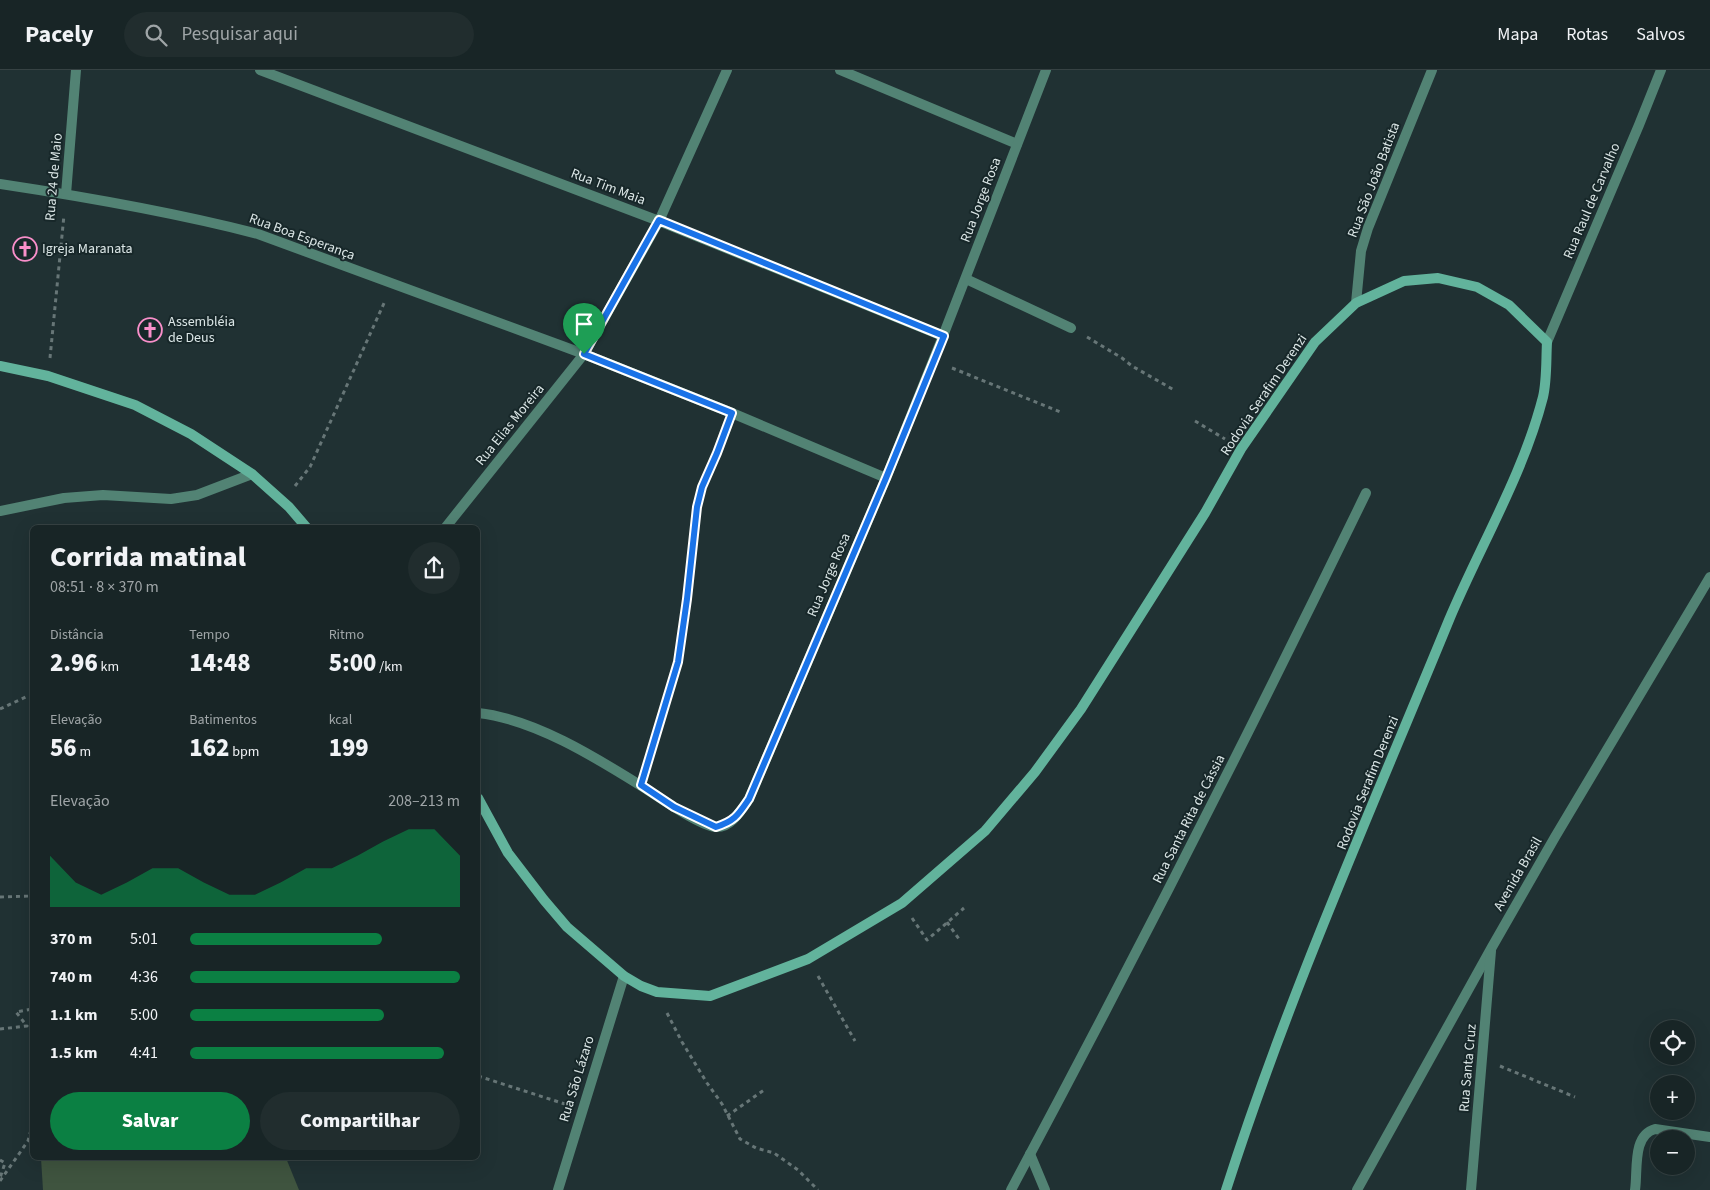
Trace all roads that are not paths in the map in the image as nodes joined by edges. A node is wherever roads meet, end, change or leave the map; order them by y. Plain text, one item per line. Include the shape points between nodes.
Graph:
1 (76, 70) edge
2 (260, 70) edge
3 (727, 70) edge
4 (840, 70) edge
5 (1046, 70) edge
6 (1432, 70) edge
7 (1660, 70) edge
8 (1017, 144) junction
9 (0, 184) edge
10 (66, 194) junction
11 (659, 220) junction
12 (966, 279) junction
13 (1356, 303) junction
14 (1071, 328) road end
15 (944, 336) junction
16 (1548, 342) junction
17 (584, 354) junction
18 (0, 366) edge
19 (252, 474) junction
20 (886, 478) junction
21 (1366, 493) dead end
22 (0, 511) edge
23 (305, 525) edge
24 (448, 525) edge
25 (1710, 577) edge
26 (480, 713) edge
27 (480, 802) edge
28 (1492, 947) junction
29 (624, 976) junction
30 (1710, 1137) edge
31 (1030, 1154) junction
32 (558, 1190) edge
33 (1011, 1190) edge
34 (1045, 1190) edge
35 (1226, 1190) edge
36 (1357, 1190) edge
37 (1471, 1190) edge
38 (1635, 1190) edge

1 - 10 street, Rua 24 de Maio
2 - 11 street, Rua Tim Maia
3 - 11 street, Rua Elias Moreira
4 - 8 street
5 - 8 street, Rua Jorge Rosa
6 - 13 street, Rua São João Batista via 1368,228 1361,251
7 - 16 street, Rua Raul de Carvalho
8 - 12 street, Rua Jorge Rosa
9 - 10 street, Rua Boa Esperança
10 - 17 street, Rua Boa Esperança via 258,234
11 - 15 street, Rua Tim Maia
11 - 17 street, Rua Elias Moreira
12 - 14 street
12 - 15 street, Rua Jorge Rosa
13 - 16 main road, Rodovia Serafim Derenzi via 1404,282 1438,278 1477,287 1508,305
13 - 29 main road, Rodovia Serafim Derenzi via 1315,342 1241,449 1200,522 1081,709 1035,772 985,831 902,903 808,958 710,996 657,992
15 - 20 street, Rua Jorge Rosa
16 - 35 main road, Rodovia Serafim Derenzi via 1544,395 1525,453 1454,610 1318,940 1248,1120
17 - 20 street
17 - 24 street, Rua Elias Moreira
18 - 19 main road via 48,376 135,405 191,434
19 - 22 street via 197,496 171,499 103,495 64,498
19 - 23 main road via 290,507
20 - 26 street, Rua Jorge Rosa via 749,799 730,823 716,827 674,807 594,756 525,724
21 - 31 street, Rua Santa Rita de Cássia via 1151,924
25 - 28 street, Avenida Brasil
27 - 29 main road, Rodovia Serafim Derenzi via 508,853 544,900 567,927
28 - 36 street, Avenida Brasil
28 - 37 street, Rua Santa Cruz
29 - 32 street, Rua São Lázaro
30 - 38 street via 1655,1129 1648,1131 1639,1145
31 - 33 street, Rua Santa Rita de Cássia
31 - 34 street

